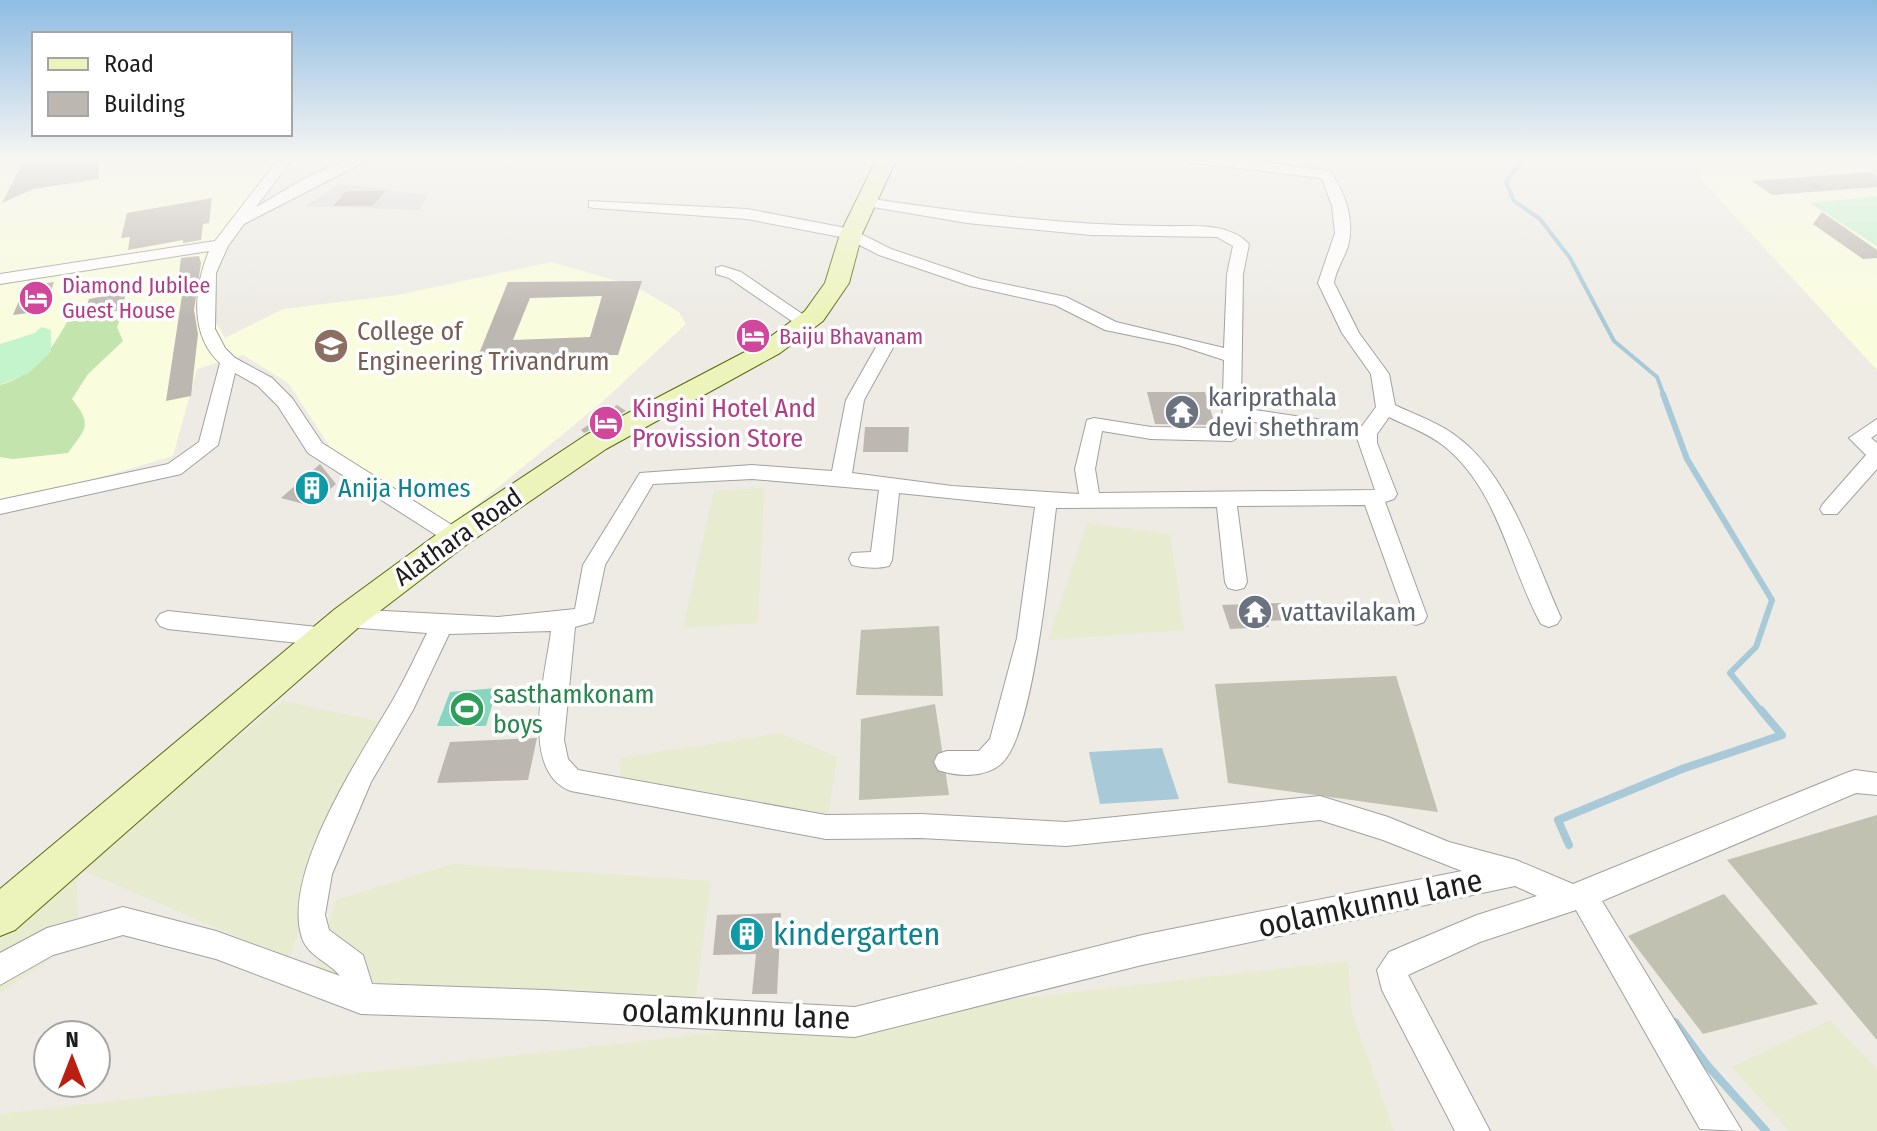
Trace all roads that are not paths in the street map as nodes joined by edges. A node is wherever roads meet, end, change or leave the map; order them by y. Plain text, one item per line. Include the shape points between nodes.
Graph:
1 (246, 211) edge
2 (261, 211) edge
3 (698, 211) edge
4 (863, 211) edge
5 (922, 211) edge
6 (1340, 211) edge
7 (234, 226) junction
8 (851, 234) junction
9 (220, 245) junction
10 (722, 271) dead end
11 (0, 279) edge
12 (805, 322) junction
13 (886, 344) dead end
14 (1230, 356) junction
15 (229, 362) junction
16 (1386, 408) junction
17 (1231, 413) junction
18 (1877, 425) edge
19 (1367, 433) junction
20 (1877, 455) edge
21 (841, 478) junction
22 (890, 484) junction
23 (1226, 498) junction
24 (1373, 498) junction
25 (1090, 500) junction
26 (1046, 501) junction
27 (0, 507) edge
28 (1830, 509) dead end
29 (455, 537) junction
30 (860, 559) dead end
31 (1236, 582) dead end
32 (1416, 616) dead end
33 (1549, 618) dead end
34 (168, 620) dead end
35 (564, 622) junction
36 (442, 625) junction
37 (337, 627) junction
38 (947, 762) dead end
39 (1877, 784) edge
40 (1516, 873) junction
41 (1577, 896) junction
42 (0, 916) edge
43 (0, 970) edge
44 (361, 999) junction
45 (1473, 1131) edge
46 (1725, 1131) edge

1 - 7 street
2 - 7 street
3 - 8 street via 747,214
4 - 8 street, Alathara Road
5 - 14 street via 1091,230 1220,232 1241,244
6 - 16 street via 1342,240 1326,283 1351,333 1380,374
7 - 9 street
8 - 12 street, Alathara Road via 837,283
8 - 14 street via 885,252 976,283 1060,301 1111,326
9 - 11 street
9 - 15 street via 208,273 206,329
10 - 12 street
12 - 29 street, Alathara Road via 771,348 596,442
13 - 21 street via 855,400
14 - 17 street
15 - 27 street via 208,445 174,469
15 - 29 street via 265,382 285,402 315,448
16 - 19 street
16 - 33 street via 1452,443 1482,478 1502,509
17 - 19 street
17 - 25 street via 1232,435 1151,433 1094,424 1085,469
18 - 20 street via 1859,438
19 - 24 street via 1387,494
20 - 28 street
21 - 22 street
21 - 35 street via 752,472 647,478 594,565 585,616
22 - 26 street
22 - 30 street via 881,560
23 - 24 street
23 - 25 street
23 - 31 street
24 - 32 street
25 - 26 street
26 - 38 street via 1029,638 1003,740 990,760
29 - 37 street, Alathara Road
34 - 37 street
35 - 36 street
35 - 40 street via 551,740 556,764 571,780 826,827 1066,834 1320,808
36 - 37 street
36 - 44 street via 360,777 318,874 311,915 317,939 352,965
37 - 42 street, Alathara Road
39 - 41 street via 1855,781
40 - 41 street, oolamkunnu lane
40 - 44 street, oolamkunnu lane via 1142,950 855,1022
41 - 45 street via 1477,929 1392,970
41 - 46 street
43 - 44 street, oolamkunnu lane via 47,942 123,921 216,945

